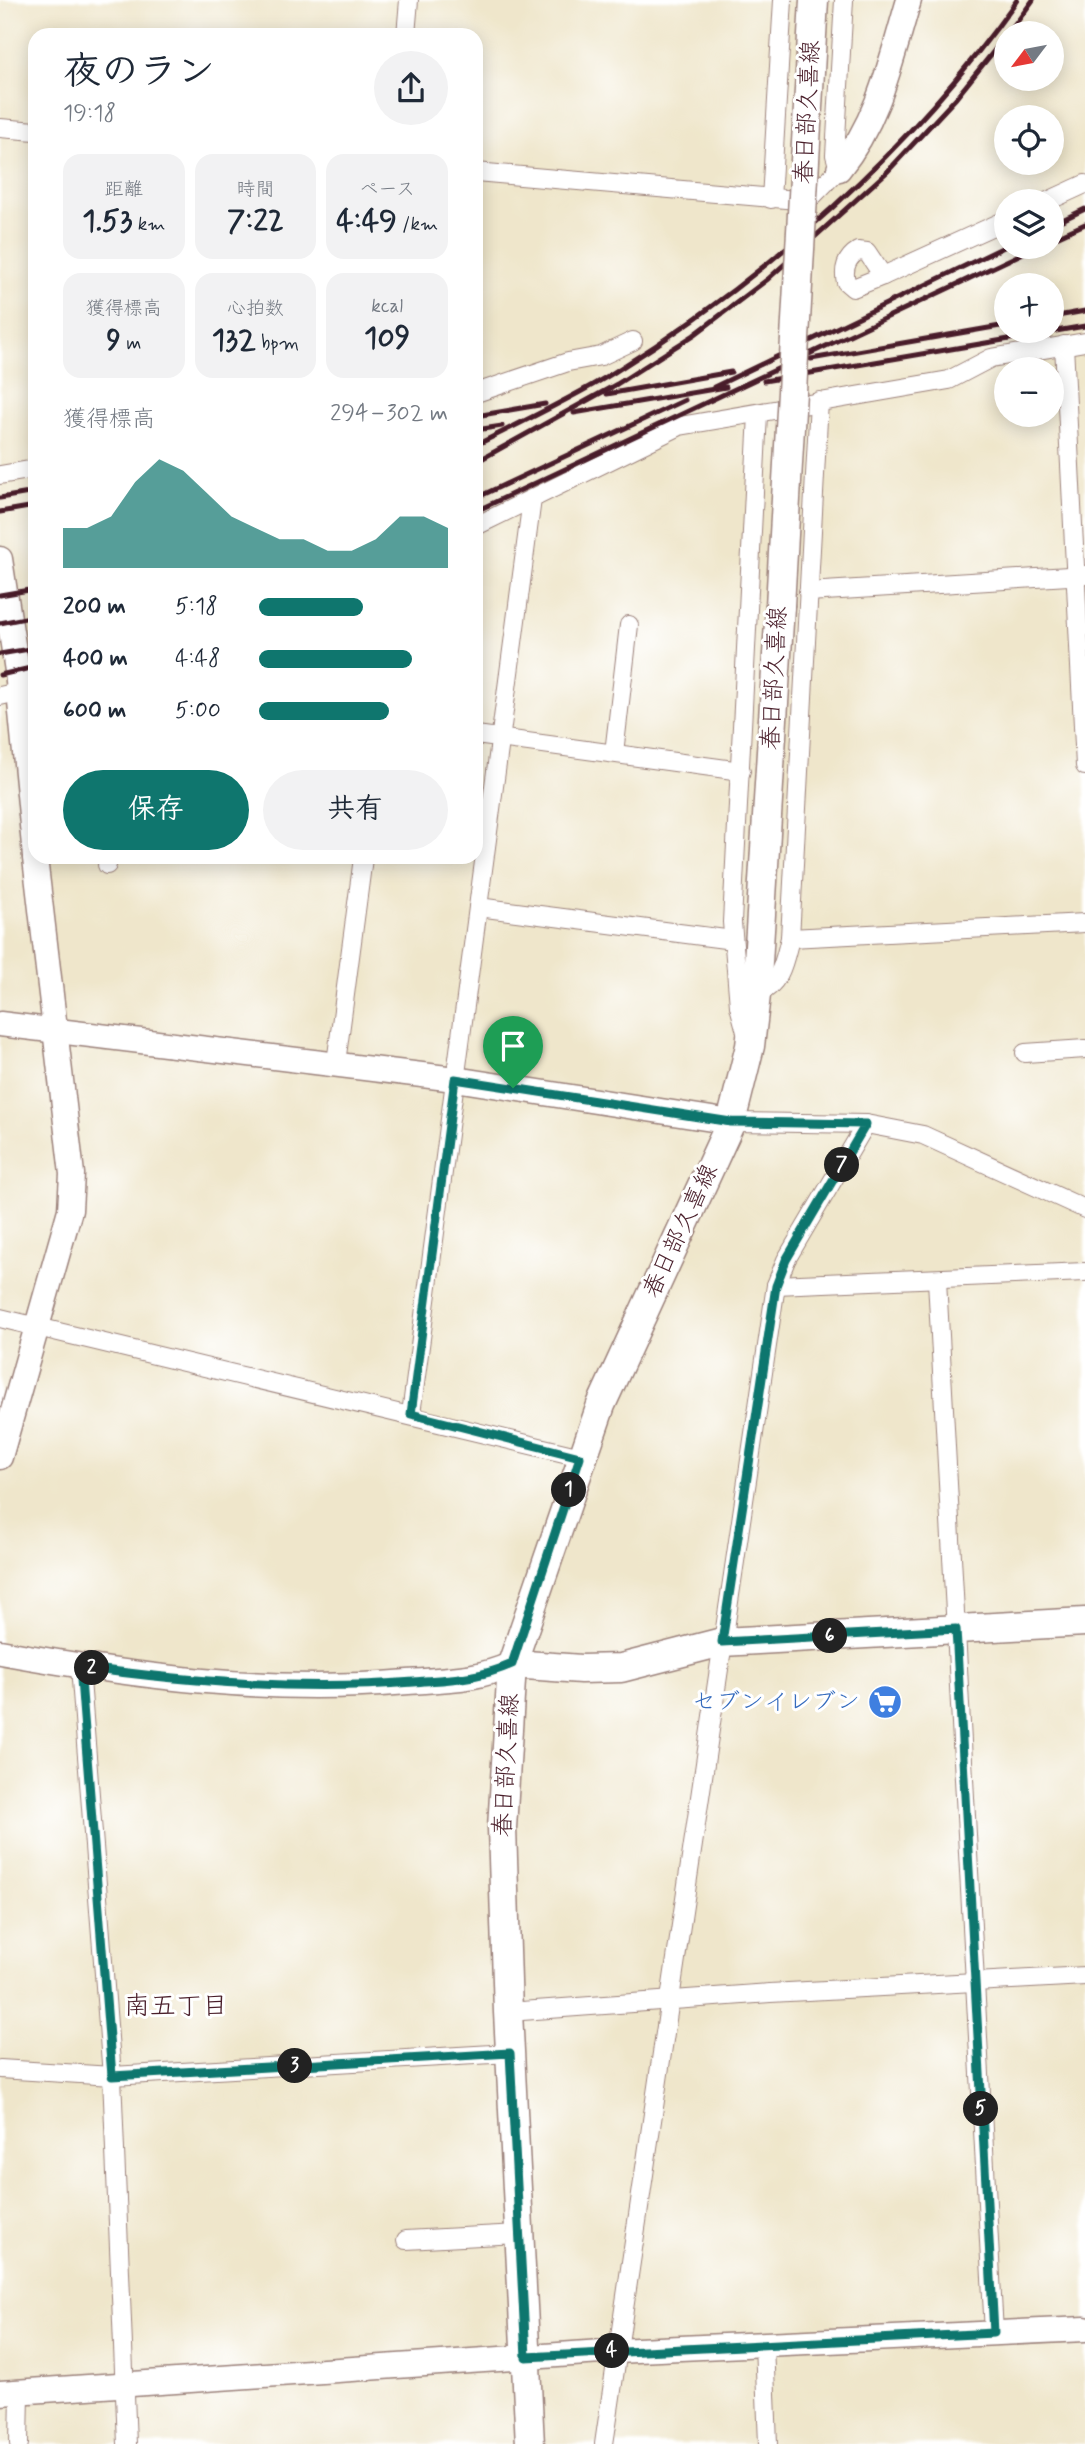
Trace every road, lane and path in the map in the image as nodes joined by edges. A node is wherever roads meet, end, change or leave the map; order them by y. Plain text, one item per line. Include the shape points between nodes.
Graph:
1 (409, 0) edge
2 (783, 0) edge
3 (814, 0) edge
4 (844, 0) edge
5 (909, 0) edge
6 (407, 28) edge
7 (0, 128) edge
8 (28, 130) edge
9 (839, 169) junction
10 (483, 173) edge
11 (1085, 184) edge
12 (1064, 194) edge
13 (771, 199) junction
14 (807, 201) junction
15 (792, 218) dead end
16 (994, 225) edge
17 (883, 276) dead end
18 (633, 341) dead end
19 (1085, 342) edge
20 (1064, 345) junction
21 (483, 392) edge
22 (819, 401) junction
23 (758, 414) junction
24 (28, 470) edge
25 (0, 475) edge
26 (532, 499) junction
27 (483, 523) edge
28 (0, 559) edge
29 (1080, 576) edge
30 (808, 592) junction
31 (629, 625) dead end
32 (18, 692) edge
33 (483, 736) edge
34 (501, 738) junction
35 (614, 754) junction
36 (1085, 766) edge
37 (741, 771) junction
38 (28, 789) edge
39 (36, 864) edge
40 (362, 864) edge
41 (478, 907) junction
42 (1085, 923) edge
43 (790, 938) junction
44 (733, 940) junction
45 (756, 995) junction
46 (0, 1024) edge
47 (54, 1031) junction
48 (750, 1046) junction
49 (1085, 1049) edge
50 (1025, 1053) dead end
51 (336, 1063) junction
52 (455, 1079) junction
53 (731, 1122) junction
54 (866, 1124) junction
55 (1085, 1209) edge
56 (1085, 1272) edge
57 (937, 1280) junction
58 (776, 1286) junction
59 (0, 1318) edge
60 (38, 1328) junction
61 (411, 1414) junction
62 (0, 1457) edge
63 (580, 1457) junction
64 (1085, 1622) edge
65 (956, 1629) junction
66 (722, 1642) junction
67 (0, 1652) edge
68 (512, 1664) junction
69 (80, 1667) junction
70 (1085, 1976) edge
71 (975, 1983) junction
72 (670, 2001) junction
73 (508, 2012) junction
74 (510, 2053) junction
75 (0, 2069) edge
76 (112, 2076) junction
77 (520, 2234) junction
78 (405, 2240) dead end
79 (1085, 2329) edge
80 (994, 2333) junction
81 (764, 2344) junction
82 (616, 2351) junction
83 (526, 2357) junction
84 (125, 2384) junction
85 (10, 2393) edge
86 (19, 2444) edge
87 (127, 2444) edge
88 (530, 2444) edge
89 (604, 2444) edge
90 (768, 2444) edge

1 - 6 street
2 - 13 street
3 - 45 main road, 春日部久喜線, bridge
4 - 9 street via 835,152
5 - 9 street via 876,110
7 - 8 street
9 - 14 street
10 - 13 street
11 - 12 street
13 - 14 street
14 - 15 street
16 - 17 street
18 - 21 street via 601,356 568,362
19 - 20 street
20 - 22 street via 990,358 949,380
20 - 29 street
22 - 23 street
22 - 30 street
23 - 26 street via 680,426
23 - 37 street
24 - 25 street
26 - 27 street
26 - 34 street
28 - 32 street
29 - 30 street
29 - 36 street
30 - 43 street
31 - 35 street
32 - 38 street
33 - 34 street
34 - 35 street
34 - 41 street
35 - 37 street
37 - 44 street
39 - 47 street
40 - 51 street
41 - 44 street
41 - 52 street
42 - 43 street
43 - 45 street via 781,972 769,990
44 - 48 street via 739,1006
45 - 48 main road, 春日部久喜線
46 - 47 street
47 - 51 street
47 - 60 street via 72,1174 70,1210
48 - 53 main road, 春日部久喜線
49 - 50 street
51 - 52 street
52 - 53 street
52 - 61 street
53 - 54 street
53 - 63 main road, 春日部久喜線
54 - 55 street via 923,1135
54 - 58 street via 786,1260
56 - 57 street
57 - 58 street
57 - 65 street
58 - 66 street
59 - 60 street
60 - 61 street
60 - 62 street
61 - 63 street
63 - 68 main road, 春日部久喜線
64 - 65 main road
65 - 66 main road
65 - 71 street
66 - 68 main road via 621,1668
66 - 72 street
67 - 69 street
68 - 69 street via 485,1676 366,1686 189,1682
68 - 73 main road, 春日部久喜線 via 502,1828
69 - 76 street
70 - 71 street
71 - 72 street
71 - 80 street
72 - 73 street
72 - 82 street
73 - 74 main road, 春日部久喜線
74 - 76 street
74 - 77 main road, 春日部久喜線
75 - 76 street
76 - 84 street
77 - 78 street
77 - 83 main road, 春日部久喜線
79 - 80 street
80 - 81 street
81 - 82 street
81 - 90 street
82 - 83 street
82 - 89 street
83 - 84 street
83 - 88 main road, 春日部久喜線
84 - 85 street
84 - 87 street
85 - 86 street

